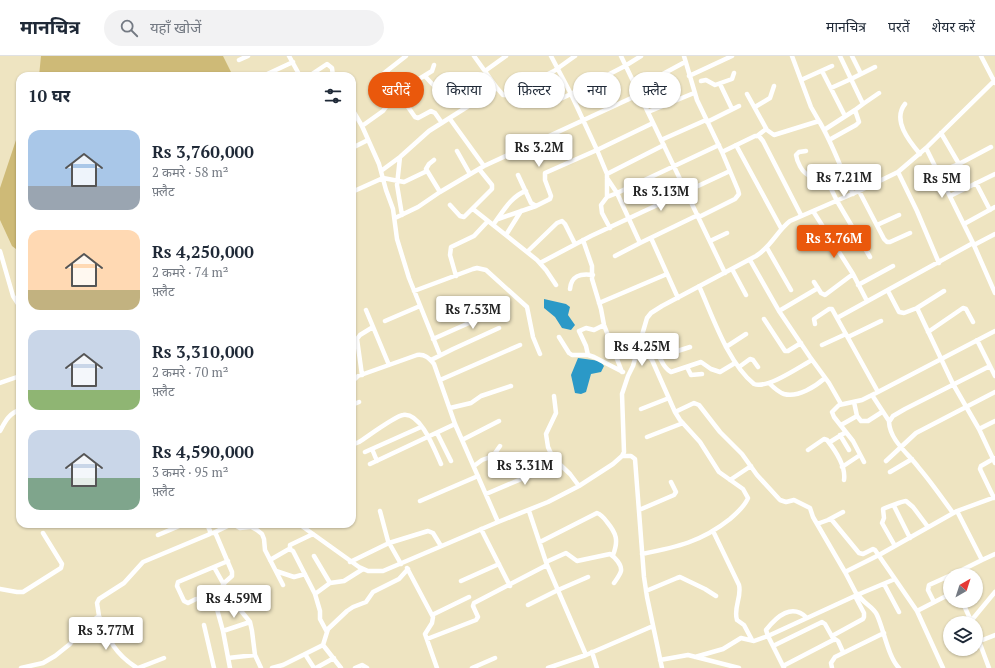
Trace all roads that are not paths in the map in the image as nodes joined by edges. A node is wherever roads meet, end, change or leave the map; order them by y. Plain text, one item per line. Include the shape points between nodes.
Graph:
1 (248, 56) edge
2 (289, 56) edge
3 (474, 56) edge
4 (506, 56) edge
5 (551, 56) edge
6 (575, 56) edge
7 (621, 56) edge
8 (642, 56) edge
9 (684, 56) edge
10 (732, 56) edge
11 (792, 56) edge
12 (840, 56) edge
13 (852, 56) edge
14 (980, 56) edge
15 (404, 57) edge
16 (239, 60) dead end
17 (293, 62) junction
18 (685, 62) junction
19 (434, 65) dead end
20 (625, 66) junction
21 (832, 66) dead end
22 (875, 67) dead end
23 (557, 68) junction
24 (387, 71) edge
25 (822, 71) junction
26 (272, 72) edge
27 (298, 72) edge
28 (315, 72) edge
29 (332, 72) edge
30 (485, 72) joint
31 (666, 72) edge
32 (734, 73) dead end
33 (629, 74) edge
34 (861, 74) junction
35 (426, 76) joint
36 (689, 76) junction
37 (851, 79) junction
38 (801, 80) junction
39 (701, 81) dead end
40 (995, 81) edge
41 (432, 83) edge
42 (720, 84) junction
43 (774, 86) dead end
44 (497, 88) joint
45 (830, 88) junction
46 (694, 93) junction
47 (879, 93) dead end
48 (571, 94) junction
49 (747, 94) dead end
50 (565, 97) edge
51 (629, 99) edge
52 (863, 104) junction
53 (905, 104) dead end
54 (739, 106) dead end
55 (755, 107) junction
56 (384, 108) edge
57 (408, 108) edge
58 (646, 108) edge
59 (732, 110) junction
60 (855, 110) junction
61 (648, 112) junction
62 (845, 116) junction
63 (356, 117) edge
64 (450, 119) junction
65 (583, 121) junction
66 (707, 121) junction
67 (819, 121) junction
68 (442, 123) junction
69 (653, 123) junction
70 (362, 126) junction
71 (766, 128) junction
72 (824, 130) junction
73 (940, 133) junction
74 (757, 136) junction
75 (368, 140) junction
76 (829, 140) junction
77 (663, 142) junction
78 (719, 145) junction
79 (736, 145) junction
80 (356, 146) edge
81 (991, 146) dead end
82 (926, 148) junction
83 (597, 150) junction
84 (457, 151) dead end
85 (806, 151) dead end
86 (722, 152) junction
87 (920, 154) junction
88 (400, 157) junction
89 (434, 160) dead end
90 (959, 164) junction
91 (484, 166) junction
92 (674, 167) junction
93 (479, 169) junction
94 (427, 170) junction
95 (381, 171) junction
96 (730, 171) junction
97 (898, 172) junction
98 (938, 172) junction
99 (470, 174) junction
100 (518, 174) dead end
101 (995, 174) edge
102 (607, 176) junction
103 (383, 178) junction
104 (397, 181) junction
105 (976, 183) junction
106 (356, 190) edge
107 (526, 191) junction
108 (859, 191) junction
109 (440, 192) junction
110 (686, 192) junction
111 (617, 193) junction
112 (853, 194) junction
113 (950, 196) junction
114 (607, 197) junction
115 (837, 201) junction
116 (450, 205) dead end
117 (536, 206) junction
118 (993, 208) edge
119 (473, 209) junction
120 (521, 211) junction
121 (813, 211) junction
122 (402, 215) junction
123 (802, 215) junction
124 (899, 215) dead end
125 (698, 216) junction
126 (395, 218) junction
127 (630, 218) junction
128 (498, 219) junction
129 (488, 221) junction
130 (964, 224) junction
131 (494, 225) junction
132 (877, 225) junction
133 (610, 228) junction
134 (781, 228) junction
135 (727, 233) dead end
136 (910, 233) dead end
137 (995, 234) edge
138 (506, 235) junction
139 (651, 238) junction
140 (583, 240) junction
141 (710, 241) junction
142 (640, 243) junction
143 (575, 244) junction
144 (974, 244) junction
145 (767, 248) junction
146 (527, 252) junction
147 (0, 254) edge
148 (615, 256) dead end
149 (870, 257) dead end
150 (750, 260) junction
151 (540, 263) junction
152 (939, 263) junction
153 (893, 266) dead end
154 (732, 269) junction
155 (725, 272) junction
156 (593, 274) junction
157 (667, 274) junction
158 (853, 274) junction
159 (456, 276) junction
160 (814, 282) dead end
161 (556, 285) dead end
162 (858, 285) junction
163 (699, 286) junction
164 (818, 288) junction
165 (570, 289) dead end
166 (791, 290) dead end
167 (414, 291) junction
168 (888, 291) junction
169 (944, 291) dead end
170 (995, 293) edge
171 (746, 296) dead end
172 (678, 298) junction
173 (16, 301) edge
174 (867, 301) junction
175 (599, 303) junction
176 (420, 306) junction
177 (505, 307) dead end
178 (917, 308) junction
179 (366, 310) dead end
180 (779, 311) junction
181 (837, 318) junction
182 (764, 319) dead end
183 (386, 321) dead end
184 (881, 321) dead end
185 (973, 322) dead end
186 (815, 324) dead end
187 (604, 326) junction
188 (373, 327) junction
189 (499, 328) dead end
190 (995, 331) edge
191 (928, 332) junction
192 (746, 334) dead end
193 (847, 335) junction
194 (559, 337) dead end
195 (434, 339) junction
196 (977, 340) junction
197 (801, 343) junction
198 (520, 345) dead end
199 (822, 345) dead end
200 (690, 347) dead end
201 (726, 347) junction
202 (638, 351) junction
203 (540, 354) dead end
204 (644, 354) junction
205 (440, 355) junction
206 (588, 355) junction
207 (659, 357) junction
208 (942, 358) junction
209 (431, 360) junction
210 (812, 360) junction
211 (389, 365) junction
212 (737, 365) junction
213 (990, 366) junction
214 (687, 367) junction
215 (758, 367) dead end
216 (622, 372) junction
217 (702, 374) dead end
218 (362, 375) junction
219 (628, 376) junction
220 (995, 376) edge
221 (16, 377) edge
222 (356, 378) edge
223 (825, 378) junction
224 (440, 380) junction
225 (0, 383) edge
226 (769, 383) junction
227 (953, 384) junction
228 (511, 386) dead end
229 (878, 392) junction
230 (995, 392) edge
231 (872, 395) junction
232 (554, 396) dead end
233 (669, 398) junction
234 (359, 402) dead end
235 (854, 402) junction
236 (356, 403) edge
237 (841, 404) junction
238 (450, 408) junction
239 (966, 408) junction
240 (641, 409) dead end
241 (16, 412) edge
242 (675, 412) junction
243 (882, 412) junction
244 (857, 416) junction
245 (499, 421) dead end
246 (889, 421) junction
247 (995, 421) edge
248 (683, 423) junction
249 (456, 424) junction
250 (841, 425) junction
251 (421, 427) junction
252 (979, 430) junction
253 (0, 431) edge
254 (846, 432) junction
255 (437, 433) junction
256 (840, 435) junction
257 (428, 437) junction
258 (647, 437) dead end
259 (462, 440) junction
260 (830, 442) junction
261 (356, 443) edge
262 (500, 446) dead end
263 (901, 446) junction
264 (372, 449) junction
265 (808, 450) dead end
266 (849, 450) dead end
267 (365, 452) dead end
268 (860, 455) junction
269 (622, 456) junction
270 (554, 459) junction
271 (912, 459) junction
272 (451, 460) dead end
273 (994, 460) edge
274 (377, 461) junction
275 (886, 461) dead end
276 (864, 462) dead end
277 (370, 464) dead end
278 (441, 464) dead end
279 (474, 466) junction
280 (751, 466) junction
281 (842, 466) junction
282 (890, 472) dead end
283 (478, 476) junction
284 (730, 480) junction
285 (844, 480) dead end
286 (671, 482) dead end
287 (578, 486) junction
288 (486, 494) junction
289 (995, 497) edge
290 (420, 501) dead end
291 (894, 506) junction
292 (639, 510) junction
293 (380, 511) dead end
294 (529, 511) junction
295 (843, 512) dead end
296 (955, 512) junction
297 (830, 519) junction
298 (498, 522) junction
299 (817, 524) junction
300 (928, 526) junction
301 (175, 528) edge
302 (209, 528) edge
303 (223, 528) edge
304 (252, 528) edge
305 (305, 528) edge
306 (481, 529) junction
307 (713, 531) junction
308 (43, 533) dead end
309 (212, 533) junction
310 (313, 534) junction
311 (158, 536) dead end
312 (910, 538) junction
313 (540, 542) junction
314 (389, 543) junction
315 (441, 546) junction
316 (895, 546) junction
317 (290, 549) junction
318 (642, 554) junction
319 (995, 554) edge
320 (613, 555) junction
321 (880, 555) junction
322 (314, 556) dead end
323 (270, 560) junction
324 (982, 560) junction
325 (228, 561) junction
326 (350, 562) junction
327 (402, 563) junction
328 (547, 563) junction
329 (499, 564) junction
330 (214, 567) junction
331 (966, 568) edge
332 (363, 569) junction
333 (408, 569) junction
334 (276, 571) junction
335 (845, 572) junction
336 (305, 574) junction
337 (588, 577) dead end
338 (895, 579) junction
339 (943, 579) edge
340 (461, 581) dead end
341 (330, 583) junction
342 (614, 583) dead end
343 (223, 584) junction
344 (884, 584) junction
345 (283, 585) dead end
346 (510, 586) junction
347 (0, 589) edge
348 (558, 590) junction
349 (646, 591) junction
350 (227, 592) junction
351 (995, 592) edge
352 (315, 594) junction
353 (857, 595) junction
354 (716, 596) dead end
355 (468, 597) dead end
356 (943, 598) edge
357 (196, 599) dead end
358 (934, 602) junction
359 (528, 605) dead end
360 (917, 611) junction
361 (899, 612) dead end
362 (432, 615) junction
363 (99, 616) junction
364 (977, 616) edge
365 (808, 618) junction
366 (250, 622) junction
367 (204, 625) dead end
368 (653, 626) junction
369 (223, 631) junction
370 (326, 632) junction
371 (884, 633) junction
372 (995, 634) edge
373 (768, 636) junction
374 (833, 638) junction
375 (427, 639) junction
376 (983, 640) edge
377 (752, 641) junction
378 (323, 645) junction
379 (773, 646) junction
380 (983, 651) edge
381 (592, 652) junction
382 (843, 652) junction
383 (305, 654) junction
384 (256, 655) junction
385 (586, 655) junction
386 (695, 657) junction
387 (164, 658) dead end
388 (228, 658) junction
389 (334, 658) junction
390 (495, 658) dead end
391 (660, 660) junction
392 (284, 666) edge
393 (783, 667) edge
394 (21, 668) edge
395 (137, 668) edge
396 (214, 668) edge
397 (230, 668) edge
398 (261, 668) edge
399 (272, 668) edge
400 (315, 668) edge
401 (341, 668) edge
402 (355, 668) edge
403 (368, 668) edge
404 (437, 668) edge
405 (472, 668) edge
406 (548, 668) edge
407 (597, 668) edge
408 (662, 668) edge
409 (739, 668) edge
410 (832, 668) edge
411 (899, 668) edge
412 (943, 668) edge
413 (988, 668) edge

1 - 16 street
2 - 17 street
3 - 30 street
4 - 30 street
5 - 23 street
6 - 23 street
7 - 20 street
8 - 20 street
9 - 18 street
10 - 36 street
11 - 38 street
12 - 37 street
13 - 34 street
14 - 40 street
15 - 24 street
17 - 26 street
17 - 27 street
18 - 31 street
18 - 36 street
19 - 35 street via 434,70
20 - 33 street
20 - 48 street
21 - 25 street
22 - 34 street
23 - 44 street via 507,95 503,95
23 - 48 street
25 - 38 street
25 - 45 street
28 - 29 street via 327,64
32 - 42 street via 732,79
34 - 37 street
35 - 41 street
36 - 46 street
37 - 45 street
37 - 52 street
38 - 67 street
39 - 42 street
40 - 73 street
42 - 59 street
43 - 55 street via 770,98
44 - 64 street
45 - 62 street
46 - 61 street
46 - 66 street
47 - 52 street
48 - 50 street
48 - 65 street
49 - 55 street
51 - 65 street
52 - 60 street
53 - 87 street via 901,111 901,121 909,139
54 - 59 street
55 - 71 street
56 - 70 street
57 - 68 street via 414,117 418,118 433,111
58 - 61 street
59 - 66 street
60 - 62 street
60 - 76 street via 858,124
61 - 69 street
62 - 72 street
63 - 70 street
64 - 68 street
64 - 91 street
65 - 83 street
65 - 91 street
66 - 77 street
66 - 78 street
67 - 71 street via 777,134 772,134
67 - 72 street
68 - 88 street via 422,136
69 - 77 street
69 - 83 street
70 - 75 street
71 - 74 street
72 - 76 street
73 - 82 street
73 - 90 street
74 - 79 street
74 - 123 street
75 - 80 street
75 - 95 street
76 - 112 street
77 - 92 street
77 - 102 street
78 - 86 street
78 - 92 street
79 - 86 street
79 - 134 street
81 - 90 street
82 - 87 street
82 - 98 street
83 - 102 street
83 - 117 street via 546,173 544,177 551,196
84 - 99 street
85 - 115 street via 796,155 803,172 808,175 823,172
86 - 96 street
87 - 97 street
88 - 95 street
88 - 104 street
89 - 94 street via 427,166
90 - 98 street
91 - 93 street
92 - 110 street
92 - 111 street
93 - 99 street
93 - 119 street via 493,187
94 - 104 street via 404,182
94 - 109 street
95 - 103 street
96 - 110 street
96 - 125 street via 738,190 737,197
97 - 108 street
97 - 152 street
98 - 113 street
99 - 109 street
100 - 107 street
101 - 105 street
102 - 111 street
102 - 114 street
103 - 104 street
103 - 106 street
103 - 126 street
104 - 122 street
105 - 113 street
105 - 118 street
107 - 117 street via 531,203
107 - 128 street via 517,195
108 - 112 street
108 - 132 street
109 - 122 street
110 - 125 street
110 - 127 street
111 - 114 street
111 - 127 street
112 - 115 street
113 - 130 street
114 - 133 street via 600,208
115 - 121 street
115 - 149 street
116 - 119 street via 462,217
117 - 120 street
118 - 130 street
119 - 129 street
120 - 128 street
120 - 138 street
121 - 123 street
121 - 158 street
122 - 126 street
123 - 134 street
124 - 132 street
125 - 139 street
125 - 141 street
126 - 167 street via 397,239
127 - 133 street
127 - 142 street
128 - 131 street
129 - 131 street
129 - 159 street via 474,236 451,247 450,255
130 - 144 street
131 - 138 street
132 - 136 street via 887,242
133 - 140 street
134 - 145 street
135 - 141 street
137 - 144 street
138 - 146 street
139 - 142 street
139 - 157 street
140 - 143 street
140 - 156 street
141 - 155 street
142 - 148 street
143 - 146 street via 565,224 560,221
143 - 151 street
144 - 152 street
144 - 170 street
145 - 150 street
145 - 166 street
146 - 151 street
147 - 173 street
150 - 154 street
150 - 180 street
151 - 161 street
152 - 168 street
153 - 162 street
154 - 155 street
154 - 171 street
155 - 163 street
156 - 165 street via 573,278
156 - 175 street
157 - 172 street
157 - 175 street
158 - 162 street
158 - 164 street via 825,295
159 - 167 street
159 - 203 street via 478,268 486,270 522,302 528,310 533,337
160 - 164 street
162 - 174 street
163 - 172 street
163 - 201 street
164 - 180 street
167 - 176 street
168 - 174 street
168 - 178 street via 899,312 904,313
169 - 178 street
172 - 202 street via 647,318
174 - 181 street
175 - 187 street
176 - 183 street
176 - 195 street
177 - 195 street
178 - 191 street
179 - 188 street
180 - 197 street
181 - 186 street via 832,309 829,309 814,319
181 - 193 street
182 - 197 street via 785,351
184 - 193 street
185 - 191 street via 963,308
187 - 206 street via 579,331
187 - 216 street
188 - 211 street
188 - 218 street via 357,339
189 - 205 street
190 - 196 street
191 - 208 street
192 - 201 street
193 - 199 street
193 - 229 street
194 - 206 street via 572,355
195 - 205 street
196 - 208 street
196 - 213 street
197 - 210 street
198 - 224 street
200 - 207 street
201 - 212 street
202 - 204 street
202 - 219 street
204 - 207 street via 652,353
204 - 233 street via 652,360
205 - 209 street
206 - 216 street
207 - 214 street via 666,369 671,372
208 - 227 street
208 - 229 street
209 - 211 street via 421,354
209 - 224 street
210 - 223 street
210 - 226 street
211 - 218 street
212 - 214 street via 720,372 700,362
212 - 215 street via 750,359
212 - 226 street via 754,384
213 - 220 street
213 - 227 street
214 - 217 street via 693,376
216 - 219 street
218 - 222 street
219 - 269 street via 621,401 624,448
221 - 225 street
223 - 226 street via 813,388 789,395 780,392
223 - 237 street
224 - 238 street
227 - 239 street
227 - 246 street via 893,416
228 - 238 street via 481,396 471,403
229 - 231 street
230 - 239 street
231 - 235 street
231 - 243 street
232 - 270 street via 556,413 547,430 546,438
233 - 240 street
233 - 242 street
234 - 236 street
235 - 237 street
235 - 244 street
237 - 250 street via 832,412
238 - 249 street
239 - 252 street
239 - 263 street via 916,433
241 - 253 street via 9,417
242 - 248 street
242 - 280 street via 694,403 699,405
243 - 244 street via 865,422
243 - 246 street
244 - 250 street
245 - 259 street
246 - 263 street via 893,437
247 - 252 street
248 - 258 street
248 - 284 street via 700,442 719,472
249 - 255 street
249 - 259 street
250 - 254 street
251 - 257 street
251 - 261 street via 412,416 402,415
251 - 264 street
252 - 273 street
254 - 256 street
254 - 268 street
255 - 257 street
255 - 272 street
256 - 260 street
256 - 266 street
257 - 274 street
257 - 278 street
259 - 279 street
260 - 265 street via 824,439
260 - 281 street
262 - 279 street via 493,456
263 - 271 street
263 - 275 street
264 - 267 street
264 - 274 street
268 - 276 street
268 - 281 street
269 - 287 street
269 - 292 street via 631,456 635,460
270 - 287 street
270 - 288 street via 519,480
271 - 282 street
271 - 296 street
273 - 289 street via 980,469
274 - 277 street
279 - 283 street
280 - 284 street
280 - 299 street via 780,500 794,500 810,508
281 - 285 street
283 - 288 street
283 - 290 street
284 - 307 street via 743,489 748,498 734,516
286 - 292 street via 676,492 674,495
287 - 294 street
288 - 298 street
289 - 296 street
291 - 300 street via 903,501 908,502
291 - 312 street
291 - 316 street via 883,508 882,523
292 - 318 street
293 - 314 street
294 - 298 street
294 - 313 street
295 - 297 street
296 - 300 street
296 - 324 street
297 - 299 street
297 - 321 street via 859,553 874,549
298 - 306 street
299 - 335 street
300 - 312 street
301 - 311 street
302 - 309 street
303 - 309 street
304 - 323 street via 262,534
305 - 310 street
306 - 315 street
306 - 329 street
307 - 318 street via 685,544
307 - 377 street via 739,585 736,618 744,625
308 - 347 street via 62,564 61,568 23,592
309 - 325 street
309 - 363 street via 142,563 124,583 99,599
310 - 317 street via 290,545
310 - 326 street
312 - 316 street
313 - 320 street via 597,513 602,515 615,532
313 - 328 street
314 - 315 street via 431,531
314 - 326 street
314 - 327 street
315 - 327 street
316 - 321 street
317 - 323 street
317 - 336 street
318 - 349 street
319 - 324 street
320 - 328 street via 575,561 566,553
320 - 342 street via 621,571
321 - 335 street
321 - 338 street
322 - 341 street
323 - 334 street
324 - 331 street
325 - 330 street
325 - 343 street via 233,574
326 - 332 street
327 - 332 street via 383,571
327 - 333 street
328 - 346 street
328 - 348 street
329 - 340 street
329 - 346 street
330 - 343 street
330 - 357 street via 178,583 185,602
332 - 341 street via 344,581
333 - 362 street
333 - 370 street via 399,579 373,592 365,603 349,610
334 - 336 street via 294,577
334 - 345 street
335 - 353 street
336 - 352 street
337 - 348 street
338 - 344 street
338 - 360 street
339 - 358 street via 929,585 928,590
341 - 352 street
343 - 350 street
344 - 353 street
344 - 361 street
346 - 375 street via 474,603 478,617 476,620
348 - 359 street
348 - 385 street
349 - 354 street via 680,577
349 - 368 street
350 - 366 street
350 - 369 street via 215,602
351 - 364 street
352 - 370 street via 320,619
353 - 365 street
353 - 371 street via 876,612
353 - 374 street via 864,617
355 - 362 street
356 - 358 street
358 - 360 street
360 - 412 street
362 - 375 street via 433,620 426,632
363 - 394 street via 83,627 70,644 55,656 43,663
363 - 395 street via 113,646
365 - 373 street
365 - 373 street via 796,610 784,613 768,628
366 - 369 street
366 - 384 street
367 - 396 street
368 - 381 street
368 - 391 street
369 - 388 street
370 - 378 street
371 - 382 street
371 - 411 street
372 - 376 street
373 - 377 street
373 - 379 street
374 - 379 street via 824,622 819,622
374 - 382 street via 838,641
374 - 393 street
375 - 404 street
377 - 386 street via 741,638 723,648
378 - 383 street
378 - 389 street
379 - 393 street
380 - 413 street
381 - 385 street
381 - 407 street
382 - 410 street via 832,660
383 - 392 street
383 - 400 street
384 - 388 street
384 - 398 street
385 - 406 street
386 - 391 street
386 - 409 street
387 - 395 street
388 - 397 street
389 - 400 street
389 - 401 street
390 - 405 street
391 - 408 street
392 - 399 street
402 - 403 street via 362,665

